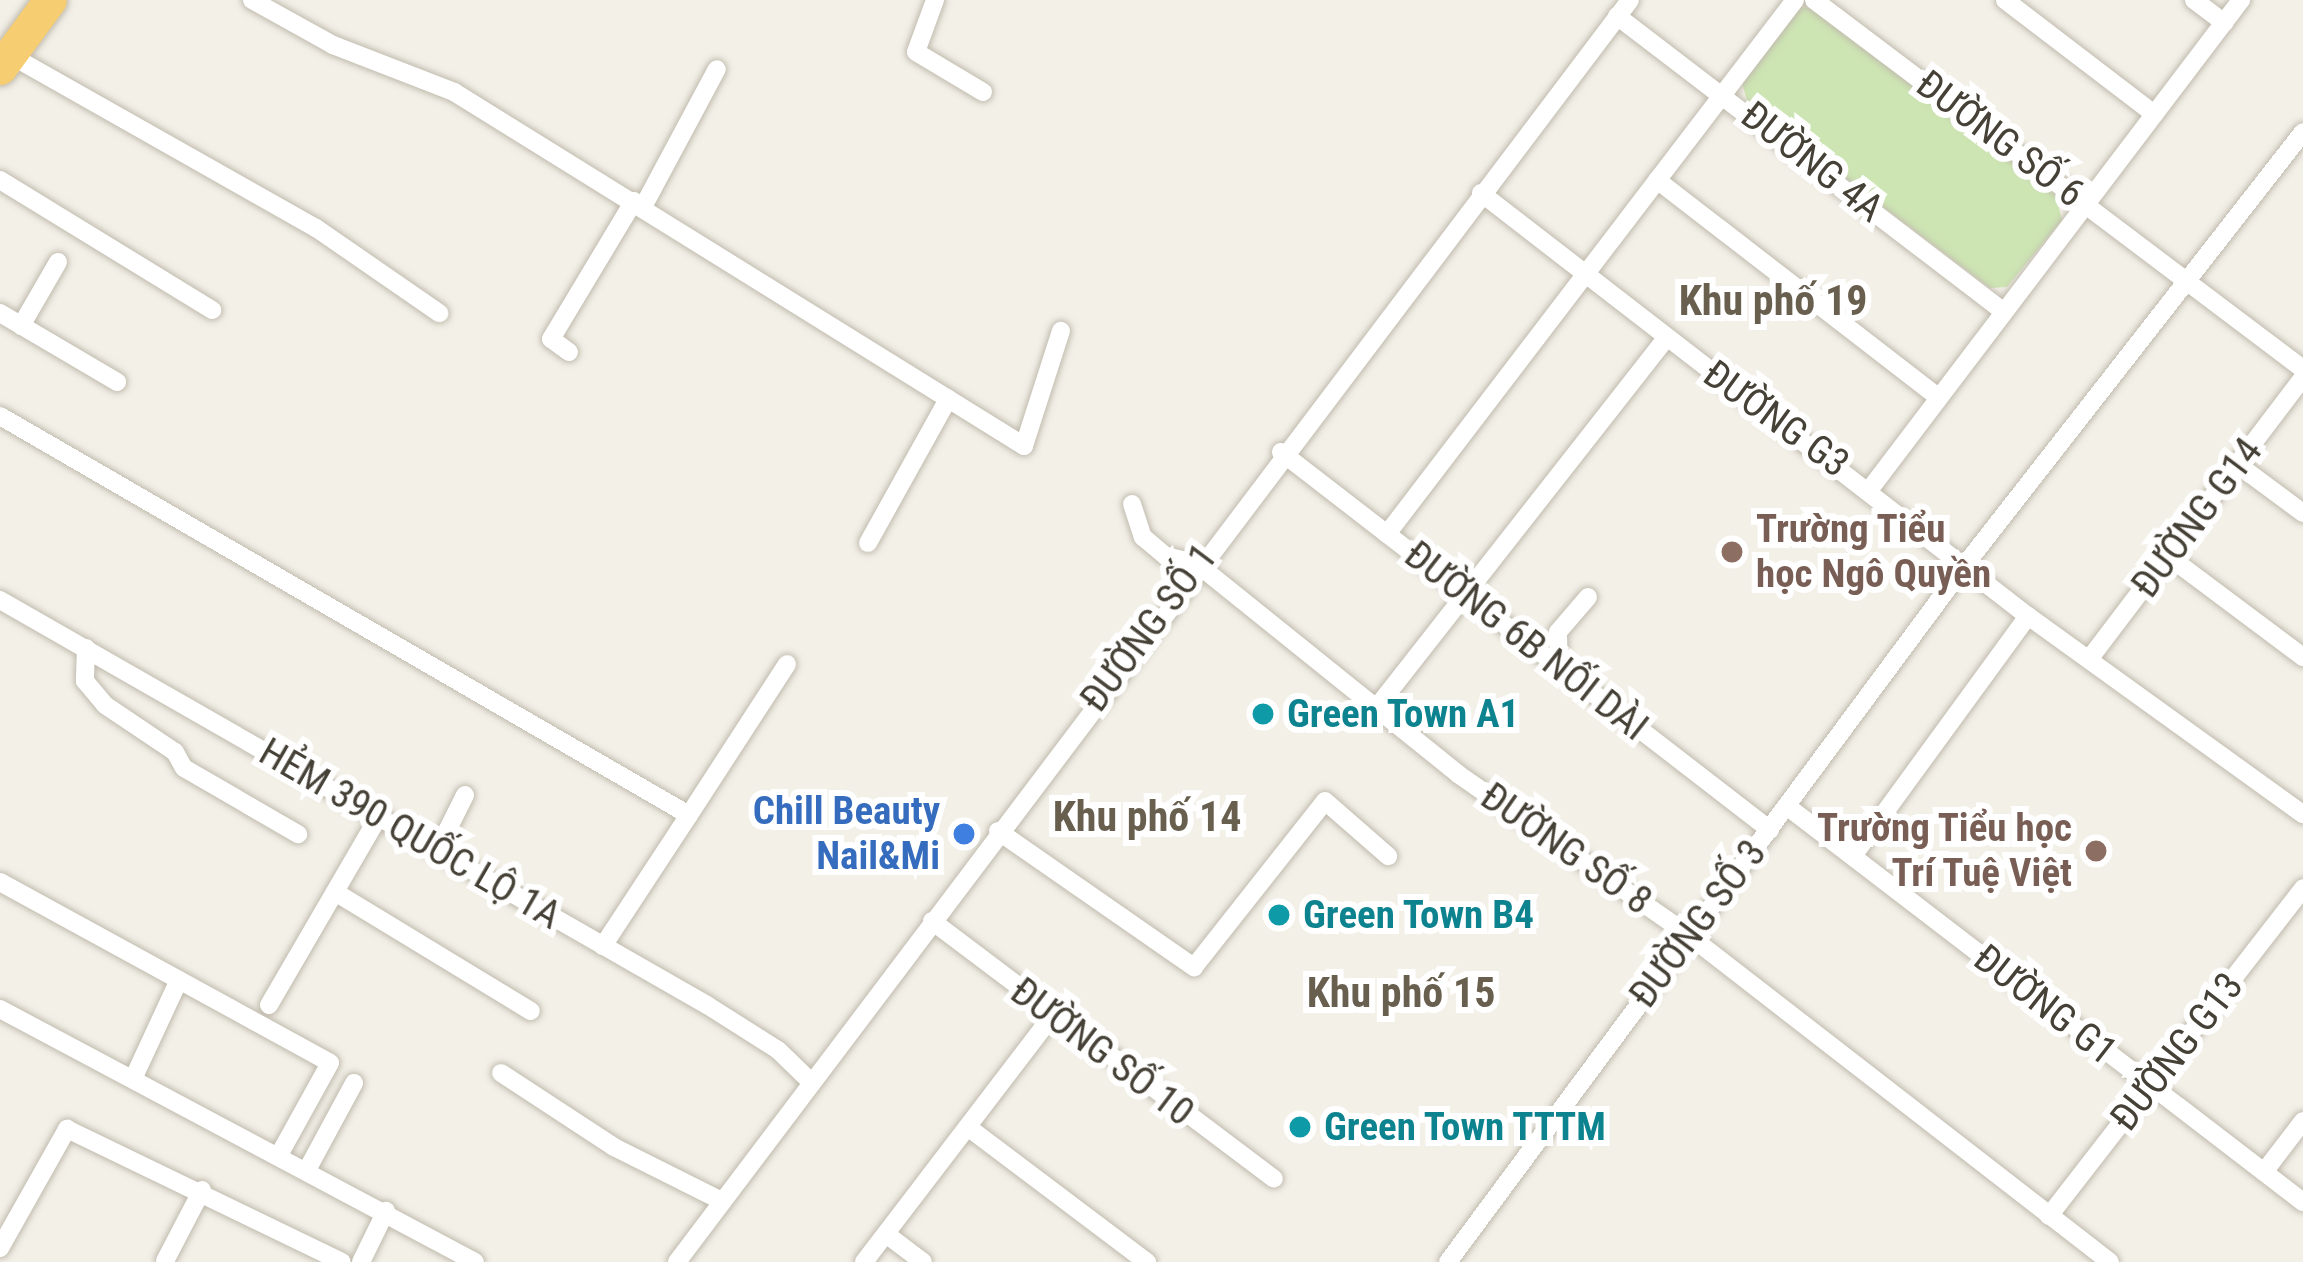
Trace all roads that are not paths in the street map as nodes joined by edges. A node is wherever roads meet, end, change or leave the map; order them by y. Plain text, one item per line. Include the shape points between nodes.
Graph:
1 (25, 0) edge
2 (50, 0) edge
3 (252, 0) edge
4 (935, 0) edge
5 (1795, 0) edge
6 (1814, 0) edge
7 (2005, 0) edge
8 (2194, 0) edge
9 (2241, 0) edge
10 (1623, 8) edge
11 (2224, 23) junction
12 (3, 52) edge
13 (717, 69) dead end
14 (983, 92) dead end
15 (1722, 92) junction
16 (2154, 114) junction
17 (2303, 132) edge
18 (1657, 180) junction
19 (0, 181) edge
20 (1481, 193) junction
21 (639, 203) junction
22 (2086, 204) junction
23 (58, 262) dead end
24 (1585, 272) junction
25 (2186, 280) junction
26 (212, 310) dead end
27 (2004, 312) junction
28 (0, 313) edge
29 (439, 314) dead end
30 (21, 326) junction
31 (1061, 331) dead end
32 (1666, 338) junction
33 (569, 352) dead end
34 (2303, 373) edge
35 (117, 382) dead end
36 (1939, 398) junction
37 (948, 399) junction
38 (0, 416) edge
39 (1281, 452) junction
40 (2237, 464) junction
41 (1870, 489) junction
42 (1132, 504) dead end
43 (2303, 513) edge
44 (1388, 534) junction
45 (868, 543) dead end
46 (2168, 556) junction
47 (1197, 564) junction
48 (1964, 566) junction
49 (1470, 596) junction
50 (1588, 597) dead end
51 (0, 600) edge
52 (2028, 616) junction
53 (86, 648) junction
54 (2303, 656) edge
55 (2090, 658) junction
56 (787, 664) dead end
57 (1558, 665) junction
58 (1377, 707) junction
59 (465, 795) dead end
60 (1788, 807) junction
61 (380, 814) junction
62 (2303, 814) edge
63 (689, 815) junction
64 (1770, 830) junction
65 (998, 831) junction
66 (298, 834) dead end
67 (439, 847) junction
68 (1388, 856) dead end
69 (1852, 856) junction
70 (0, 882) edge
71 (2303, 888) edge
72 (335, 892) junction
73 (932, 921) junction
74 (1687, 934) junction
75 (603, 946) junction
76 (179, 980) junction
77 (269, 1005) dead end
78 (0, 1009) edge
79 (531, 1011) dead end
80 (1051, 1017) junction
81 (501, 1073) dead end
82 (133, 1079) junction
83 (811, 1082) junction
84 (354, 1083) dead end
85 (2152, 1086) junction
86 (2303, 1121) edge
87 (969, 1128) junction
88 (279, 1155) junction
89 (307, 1170) junction
90 (2264, 1172) junction
91 (1274, 1179) dead end
92 (202, 1190) junction
93 (722, 1201) junction
94 (2303, 1202) edge
95 (386, 1211) junction
96 (2049, 1216) junction
97 (886, 1234) junction
98 (0, 1248) edge
99 (165, 1262) edge
100 (342, 1262) edge
101 (361, 1262) edge
102 (475, 1262) edge
103 (676, 1262) edge
104 (864, 1262) edge
105 (923, 1262) edge
106 (1147, 1262) edge
107 (1448, 1262) edge
108 (2110, 1262) edge

1 - 12 highway
2 - 12 highway
3 - 21 street via 333,45 454,92
4 - 14 street via 916,52
5 - 15 street
6 - 22 street, ĐƯỜNG SỐ 6
7 - 16 street
8 - 11 street
9 - 11 street
10 - 15 street, ĐƯỜNG 4A
10 - 20 street, ĐƯỜNG SỐ 1
11 - 16 street
12 - 29 street via 316,228
13 - 21 street
15 - 18 street
15 - 27 street, ĐƯỜNG 4A
16 - 22 street
17 - 25 street, ĐƯỜNG SỐ 3
18 - 24 street
18 - 36 street
19 - 26 street
20 - 24 street, ĐƯỜNG G3
20 - 39 street, ĐƯỜNG SỐ 1
21 - 33 street via 551,339
21 - 37 street
22 - 25 street, ĐƯỜNG SỐ 6
22 - 27 street
23 - 30 street
24 - 32 street, ĐƯỜNG G3
24 - 44 street
25 - 34 street, ĐƯỜNG SỐ 6
25 - 48 street, ĐƯỜNG SỐ 3
27 - 36 street
28 - 30 street
30 - 35 street
31 - 37 street via 1024,446
32 - 41 street, ĐƯỜNG G3
32 - 49 street
34 - 40 street, ĐƯỜNG G14
36 - 41 street
37 - 45 street
38 - 63 street
39 - 44 street, ĐƯỜNG 6B NỐI DÀI
39 - 47 street, ĐƯỜNG SỐ 1
40 - 43 street
40 - 46 street, ĐƯỜNG G14
41 - 48 street, ĐƯỜNG G3
42 - 47 street, ĐƯỜNG SỐ 8 via 1143,537 1166,556
44 - 49 street, ĐƯỜNG 6B NỐI DÀI
46 - 54 street
46 - 55 street, ĐƯỜNG G14
47 - 58 street, ĐƯỜNG SỐ 8
47 - 65 street, ĐƯỜNG SỐ 1
48 - 52 street, ĐƯỜNG G3
48 - 60 street, ĐƯỜNG SỐ 3
49 - 57 street, ĐƯỜNG 6B NỐI DÀI
49 - 58 street
50 - 57 street via 1558,632
51 - 53 street, HẺM 390 QUỐC LỘ 1A
52 - 55 street, ĐƯỜNG G3
52 - 69 street
53 - 61 street, HẺM 390 QUỐC LỘ 1A
53 - 66 street via 85,681 105,705 176,752 184,768
55 - 62 street, ĐƯỜNG G3
56 - 63 street
57 - 64 street, ĐƯỜNG 6B NỐI DÀI
58 - 74 street, ĐƯỜNG SỐ 8
59 - 67 street
60 - 64 street, ĐƯỜNG SỐ 3
60 - 69 street, ĐƯỜNG G1
61 - 67 street, HẺM 390 QUỐC LỘ 1A
61 - 72 street
63 - 75 street
64 - 74 street, ĐƯỜNG SỐ 3
65 - 68 street via 1194,967 1325,801
65 - 73 street, ĐƯỜNG SỐ 1
67 - 75 street, HẺM 390 QUỐC LỘ 1A
69 - 85 street, ĐƯỜNG G1
70 - 76 street
71 - 85 street, ĐƯỜNG G13
72 - 77 street
72 - 79 street
73 - 80 street, ĐƯỜNG SỐ 10
73 - 83 street, ĐƯỜNG SỐ 1
74 - 96 street, ĐƯỜNG SỐ 8
74 - 107 street, ĐƯỜNG SỐ 3
75 - 83 street, HẺM 390 QUỐC LỘ 1A via 778,1050
76 - 82 street
76 - 88 street via 330,1063
78 - 82 street
80 - 87 street
80 - 91 street, ĐƯỜNG SỐ 10
81 - 93 street via 614,1147
82 - 88 street
83 - 93 street, ĐƯỜNG SỐ 1
84 - 89 street
85 - 90 street, ĐƯỜNG G1
85 - 96 street, ĐƯỜNG G13
86 - 90 street
87 - 97 street
87 - 106 street
88 - 89 street
89 - 95 street
90 - 94 street, ĐƯỜNG G1
92 - 98 street via 67,1129
92 - 99 street
92 - 100 street
93 - 103 street, ĐƯỜNG SỐ 1
95 - 101 street
95 - 102 street
96 - 108 street, ĐƯỜNG SỐ 8
97 - 104 street
97 - 105 street

